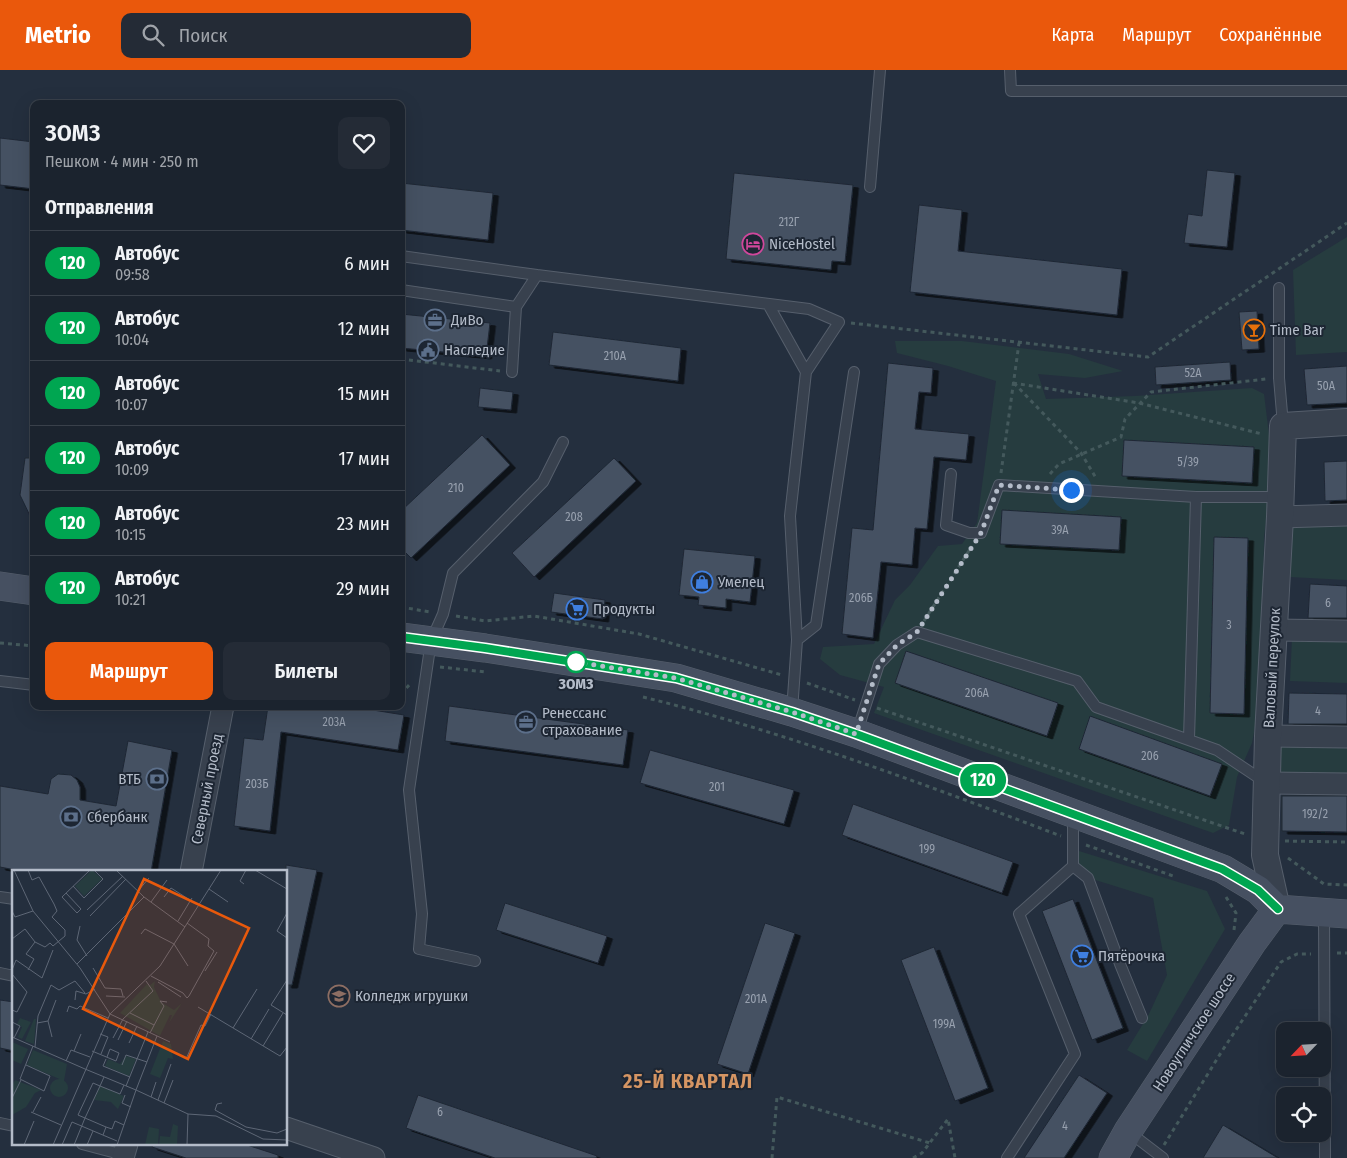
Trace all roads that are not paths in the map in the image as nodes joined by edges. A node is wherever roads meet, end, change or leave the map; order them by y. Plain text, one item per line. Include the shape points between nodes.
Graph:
1 (880, 70) edge
2 (1010, 70) edge
3 (1347, 91) edge
4 (870, 187) dead end
5 (405, 257) edge
6 (537, 275) junction
7 (1279, 288) dead end
8 (405, 291) edge
9 (768, 304) junction
10 (516, 306) junction
11 (512, 372) road end
12 (806, 372) junction
13 (854, 372) dead end
14 (1347, 422) edge
15 (1282, 433) junction
16 (563, 442) dead end
17 (950, 474) dead end
18 (1196, 497) junction
19 (1280, 507) junction
20 (1347, 515) edge
21 (0, 586) edge
22 (30, 590) edge
23 (1274, 630) junction
24 (1347, 631) edge
25 (405, 639) edge
26 (797, 640) junction
27 (430, 653) junction
28 (0, 681) edge
29 (30, 685) edge
30 (222, 710) edge
31 (792, 712) junction
32 (856, 734) junction
33 (1268, 736) junction
34 (1347, 737) edge
35 (1189, 739) junction
36 (1268, 784) junction
37 (1347, 784) edge
38 (1072, 813) junction
39 (1073, 866) junction
40 (190, 870) edge
41 (1278, 909) junction
42 (1336, 913) edge
43 (475, 961) dead end
44 (1142, 1018) dead end
45 (288, 1129) edge
46 (1128, 1131) junction
47 (92, 1146) edge
48 (125, 1153) edge
49 (1160, 1156) edge
50 (374, 1158) edge
51 (1007, 1158) edge
52 (1113, 1158) edge
53 (1325, 1158) edge

1 - 4 lane
2 - 3 lane via 1011,91
5 - 6 lane
6 - 9 lane
6 - 10 lane
7 - 15 lane
8 - 10 lane
9 - 12 lane
9 - 12 lane via 810,309 839,322
10 - 11 lane
12 - 26 lane via 790,516
13 - 26 lane via 816,625
14 - 15 street
15 - 19 street, Валовый переулок
16 - 27 lane via 543,482 453,573
17 - 18 lane via 946,525 969,533 981,533 999,485
18 - 19 lane
18 - 35 lane
19 - 20 street
19 - 23 street, Валовый переулок
21 - 22 main road
23 - 24 street
23 - 33 street, Валовый переулок
25 - 27 main road
26 - 31 lane
27 - 31 main road via 676,678
27 - 43 lane via 409,790 422,914 419,949
28 - 29 lane
30 - 40 street, Северный проезд
31 - 32 main road
32 - 35 lane via 879,664 897,645 917,632 1077,681 1096,707
32 - 38 main road
33 - 34 street
33 - 36 street, Валовый переулок
35 - 36 lane via 1217,750
36 - 37 street
36 - 41 street, Валовый переулок via 1265,855
38 - 39 lane
38 - 41 main road via 1222,869 1258,890
39 - 44 lane via 1088,878
39 - 51 lane via 1019,914 1075,1054
41 - 42 main road
41 - 46 main road, Новоугличское шоссе via 1252,943
42 - 53 lane via 1324,953
45 - 50 street
46 - 49 lane
46 - 52 main road, Новоугличское шоссе
47 - 48 lane

